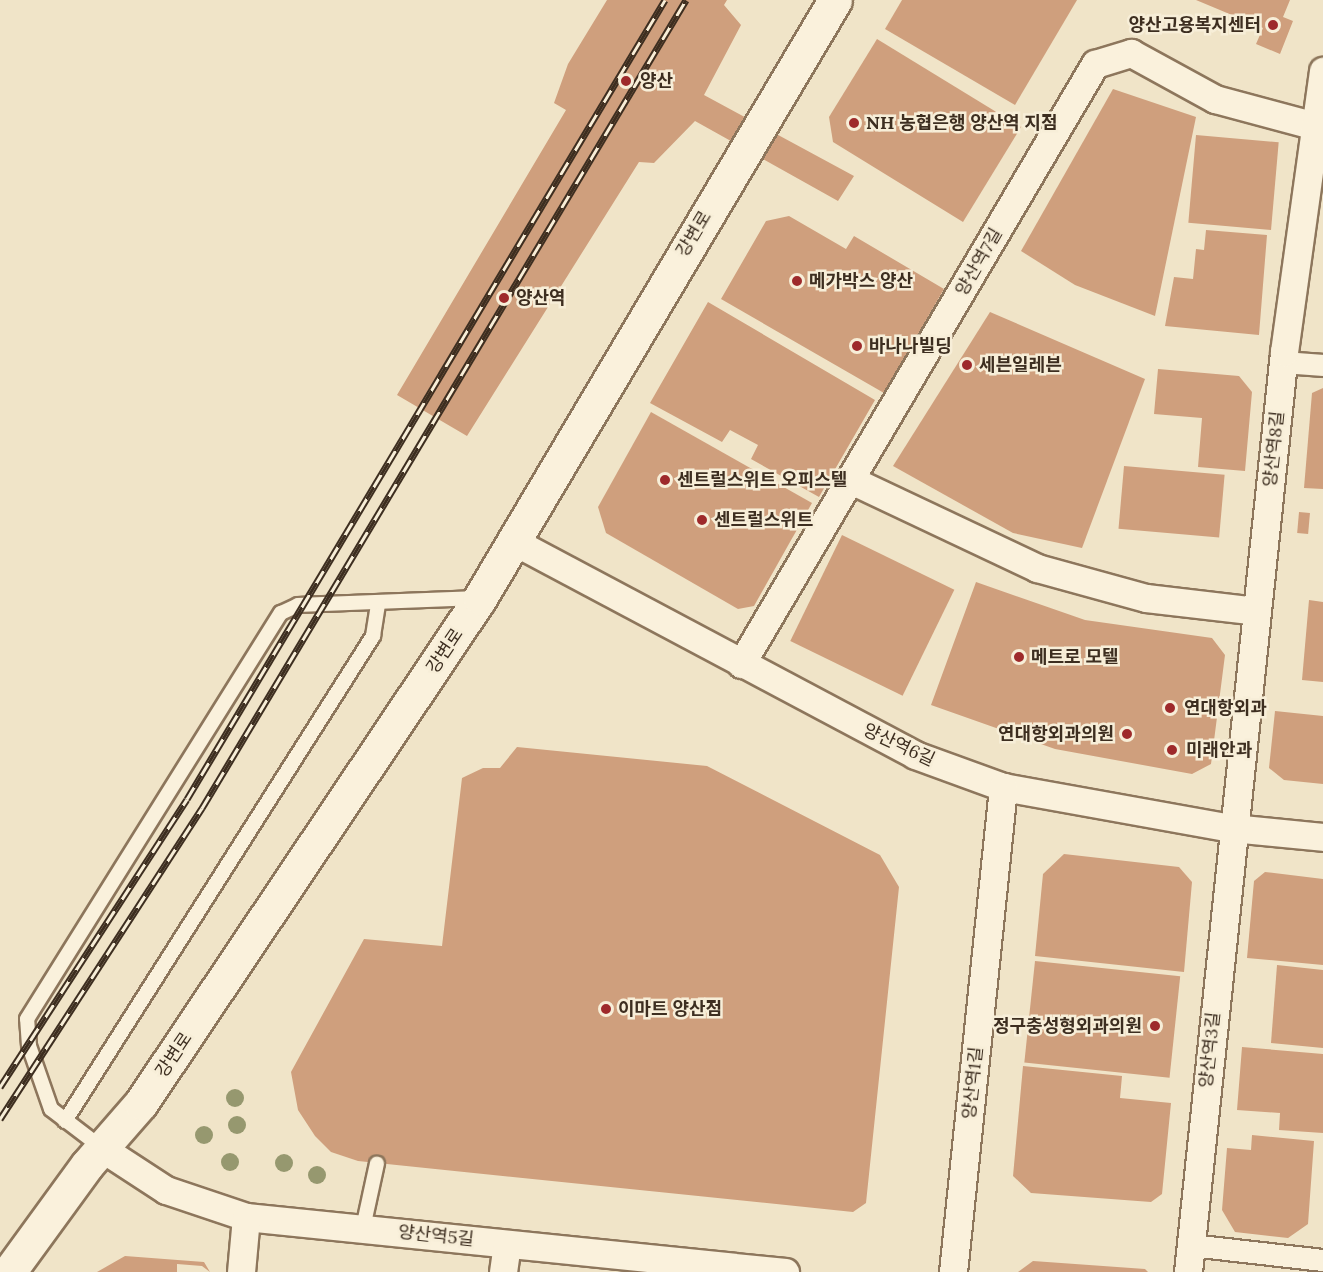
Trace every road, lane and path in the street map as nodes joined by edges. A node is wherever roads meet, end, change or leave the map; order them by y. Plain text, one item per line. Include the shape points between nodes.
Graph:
1 (835, 0) edge
2 (1323, 71) edge
3 (1316, 126) junction
4 (1283, 362) junction
5 (1323, 365) edge
6 (851, 480) junction
7 (513, 541) junction
8 (480, 598) junction
9 (378, 604) junction
10 (1256, 611) junction
11 (741, 664) junction
12 (1003, 787) junction
13 (1232, 828) junction
14 (1323, 837) edge
15 (65, 1121) junction
16 (103, 1149) junction
17 (377, 1163) dead end
18 (246, 1217) junction
19 (363, 1228) junction
20 (507, 1244) junction
21 (1191, 1245) junction
22 (1323, 1260) edge
23 (9, 1272) edge
24 (241, 1272) edge
25 (503, 1272) edge
26 (785, 1272) edge
27 (953, 1272) edge
28 (1188, 1272) edge

1 - 7 street, 강변로
2 - 3 street, 양산역8길
3 - 4 street, 양산역8길
3 - 6 street, 양산역7길 via 1215,99 1131,53 1095,64
4 - 5 street
4 - 10 street, 양산역8길
6 - 10 street via 1037,568 1146,598
6 - 11 street, 양산역7길
7 - 8 street, 강변로
7 - 11 street, 양산역6길
8 - 9 lane
8 - 16 street, 강변로 via 141,1103
9 - 15 lane via 373,636
9 - 15 lane via 298,605 280,613 27,1019 29,1046 51,1109
10 - 13 street, 양산역8길
11 - 12 street, 양산역6길 via 915,755
12 - 13 street, 양산역6길
12 - 27 street, 양산역1길
13 - 14 street, 양산역6길
13 - 21 street, 양산역3길
15 - 16 lane
16 - 18 street, 양산역5길 via 166,1190
16 - 23 street, 강변로
17 - 19 lane
18 - 19 street, 양산역5길
18 - 24 street
19 - 20 street, 양산역5길
20 - 25 street
20 - 26 street, 양산역5길
21 - 22 street
21 - 28 street, 양산역3길

